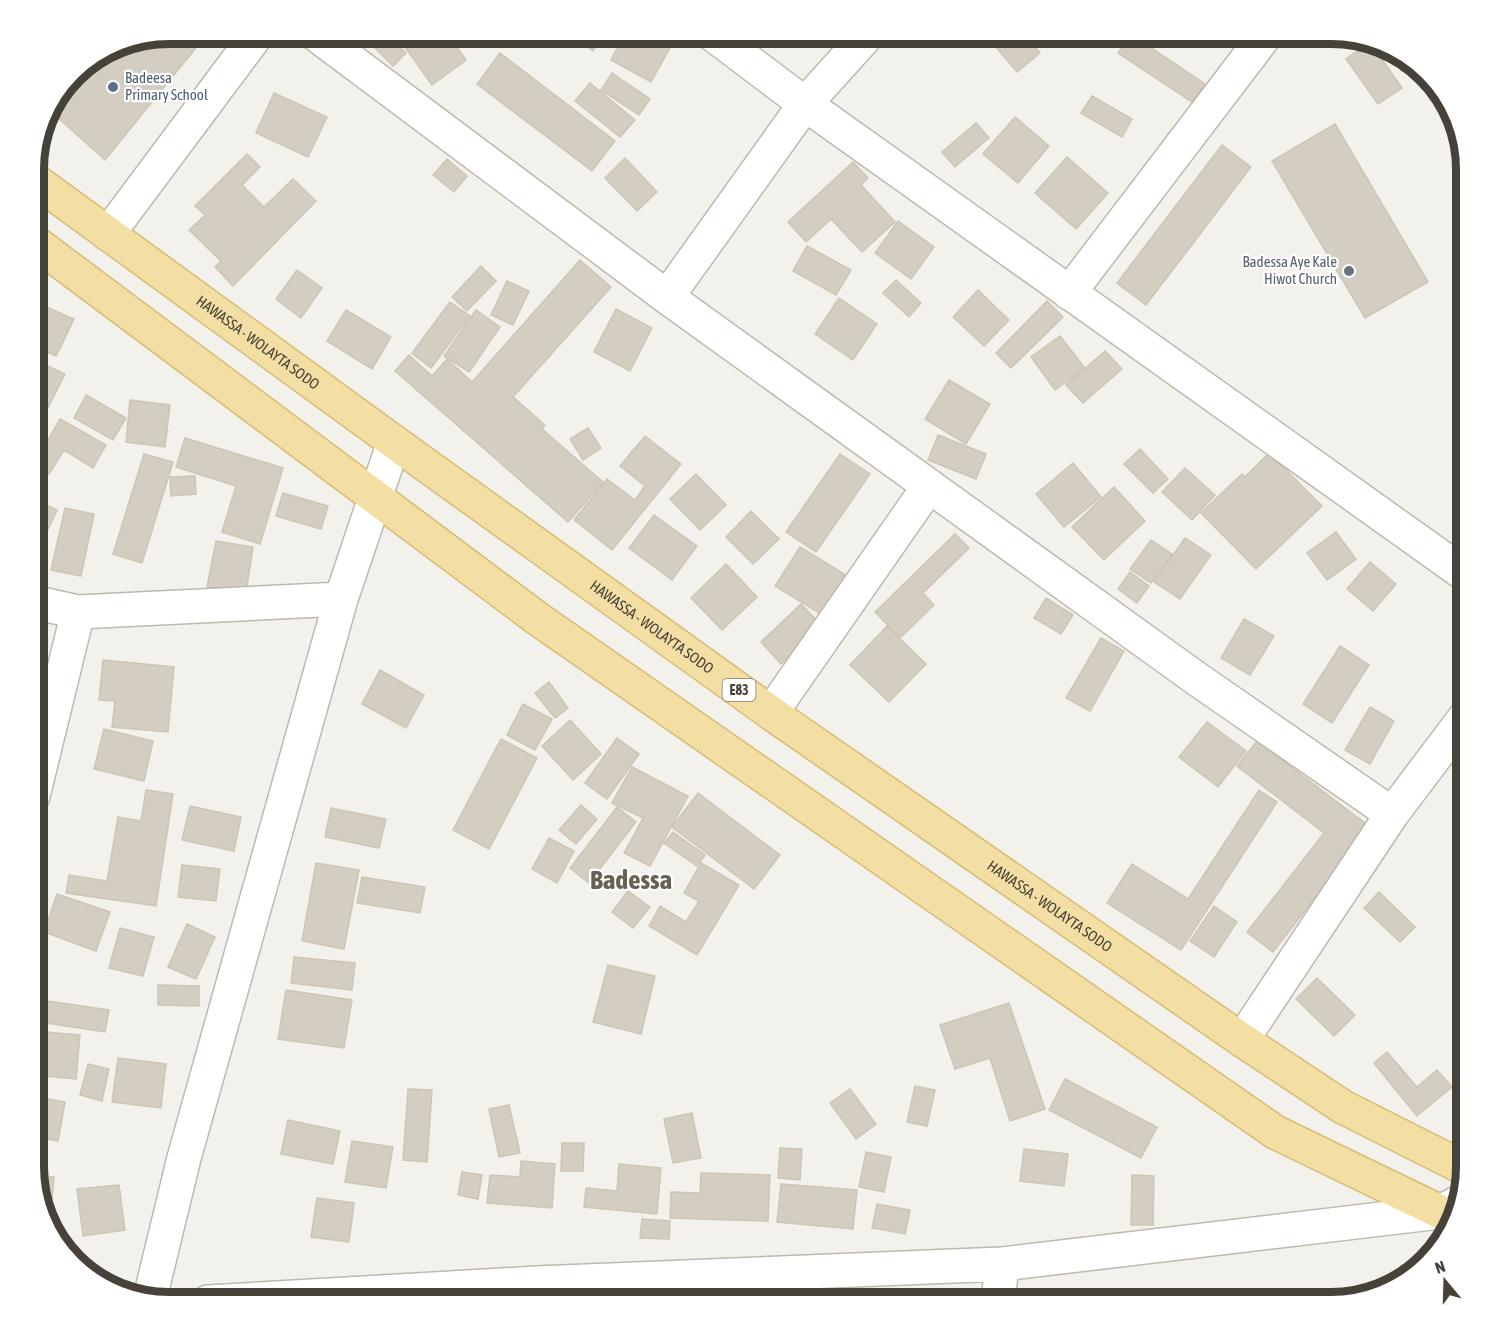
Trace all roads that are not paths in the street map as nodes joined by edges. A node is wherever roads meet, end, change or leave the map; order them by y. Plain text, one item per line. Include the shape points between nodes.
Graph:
1 (250, 44) edge
2 (329, 44) edge
3 (726, 44) edge
4 (859, 44) edge
5 (1259, 44) edge
6 (805, 104) junction
7 (44, 187) edge
8 (108, 234) junction
9 (44, 250) edge
10 (1069, 293) junction
11 (667, 297) junction
12 (393, 442) junction
13 (929, 486) junction
14 (375, 498) junction
15 (1455, 567) edge
16 (341, 599) junction
17 (44, 604) edge
18 (78, 612) junction
19 (771, 713) junction
20 (1456, 730) edge
21 (44, 751) edge
22 (1392, 813) junction
23 (1242, 1040) junction
24 (1456, 1164) edge
25 (1448, 1209) edge
26 (1447, 1212) edge
27 (1002, 1264) junction
28 (152, 1290) edge
29 (554, 1292) edge
30 (999, 1292) edge

1 - 8 street
2 - 11 street
3 - 6 street
4 - 6 street
5 - 10 street
6 - 10 street
6 - 11 street
7 - 8 main road, HAWASSA - WOLAYTA SODO / E83
8 - 12 main road, HAWASSA - WOLAYTA SODO / E83
9 - 14 main road
10 - 15 street
11 - 13 street
12 - 14 street
12 - 19 main road, HAWASSA - WOLAYTA SODO / E83
13 - 19 street
13 - 22 street via 1197,679
14 - 16 street
14 - 25 main road via 538,619 1275,1132
16 - 18 street
16 - 28 street via 184,1158
17 - 18 street
18 - 21 street
19 - 23 main road, HAWASSA - WOLAYTA SODO / E83
20 - 22 street
22 - 23 street
23 - 24 main road, HAWASSA - WOLAYTA SODO / E83 via 1343,1107
26 - 27 street
27 - 29 street
27 - 30 street

